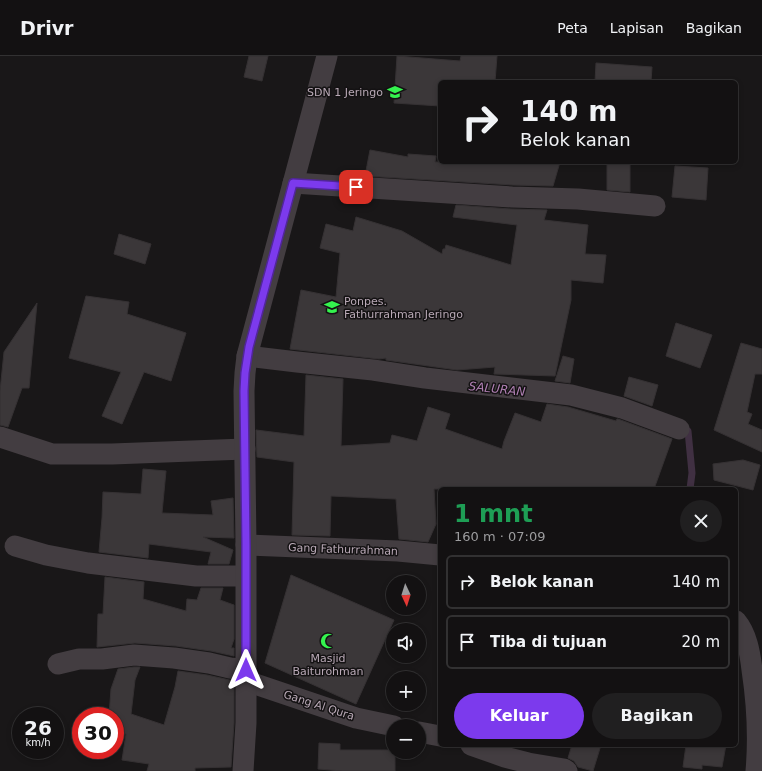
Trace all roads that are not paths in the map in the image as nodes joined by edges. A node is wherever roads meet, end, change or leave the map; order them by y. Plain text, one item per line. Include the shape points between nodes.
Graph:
1 (327, 56) edge
2 (293, 183) junction
3 (655, 206) dead end
4 (247, 356) junction
5 (679, 429) dead end
6 (0, 437) edge
7 (245, 449) junction
8 (246, 545) junction
9 (15, 546) dead end
10 (438, 555) edge
11 (245, 576) junction
12 (738, 624) edge
13 (58, 664) dead end
14 (246, 675) junction
15 (386, 724) edge
16 (426, 733) edge
17 (438, 736) edge
18 (477, 747) edge
19 (243, 771) edge
20 (567, 771) edge
21 (756, 771) edge

1 - 2 street
2 - 3 street via 578,199
2 - 4 street
4 - 5 street via 571,395 622,408
4 - 7 street via 244,385
6 - 7 street via 52,454
7 - 8 street
8 - 10 street, Gang Fathurrahman
8 - 11 street
9 - 11 street via 88,563 196,576
11 - 14 street
12 - 21 street via 748,645 756,692
13 - 14 street, Gang Al Qura via 79,659 134,655 209,663
14 - 15 street, Gang Al Qura via 356,718
14 - 19 street
16 - 17 street
18 - 20 street via 505,757

